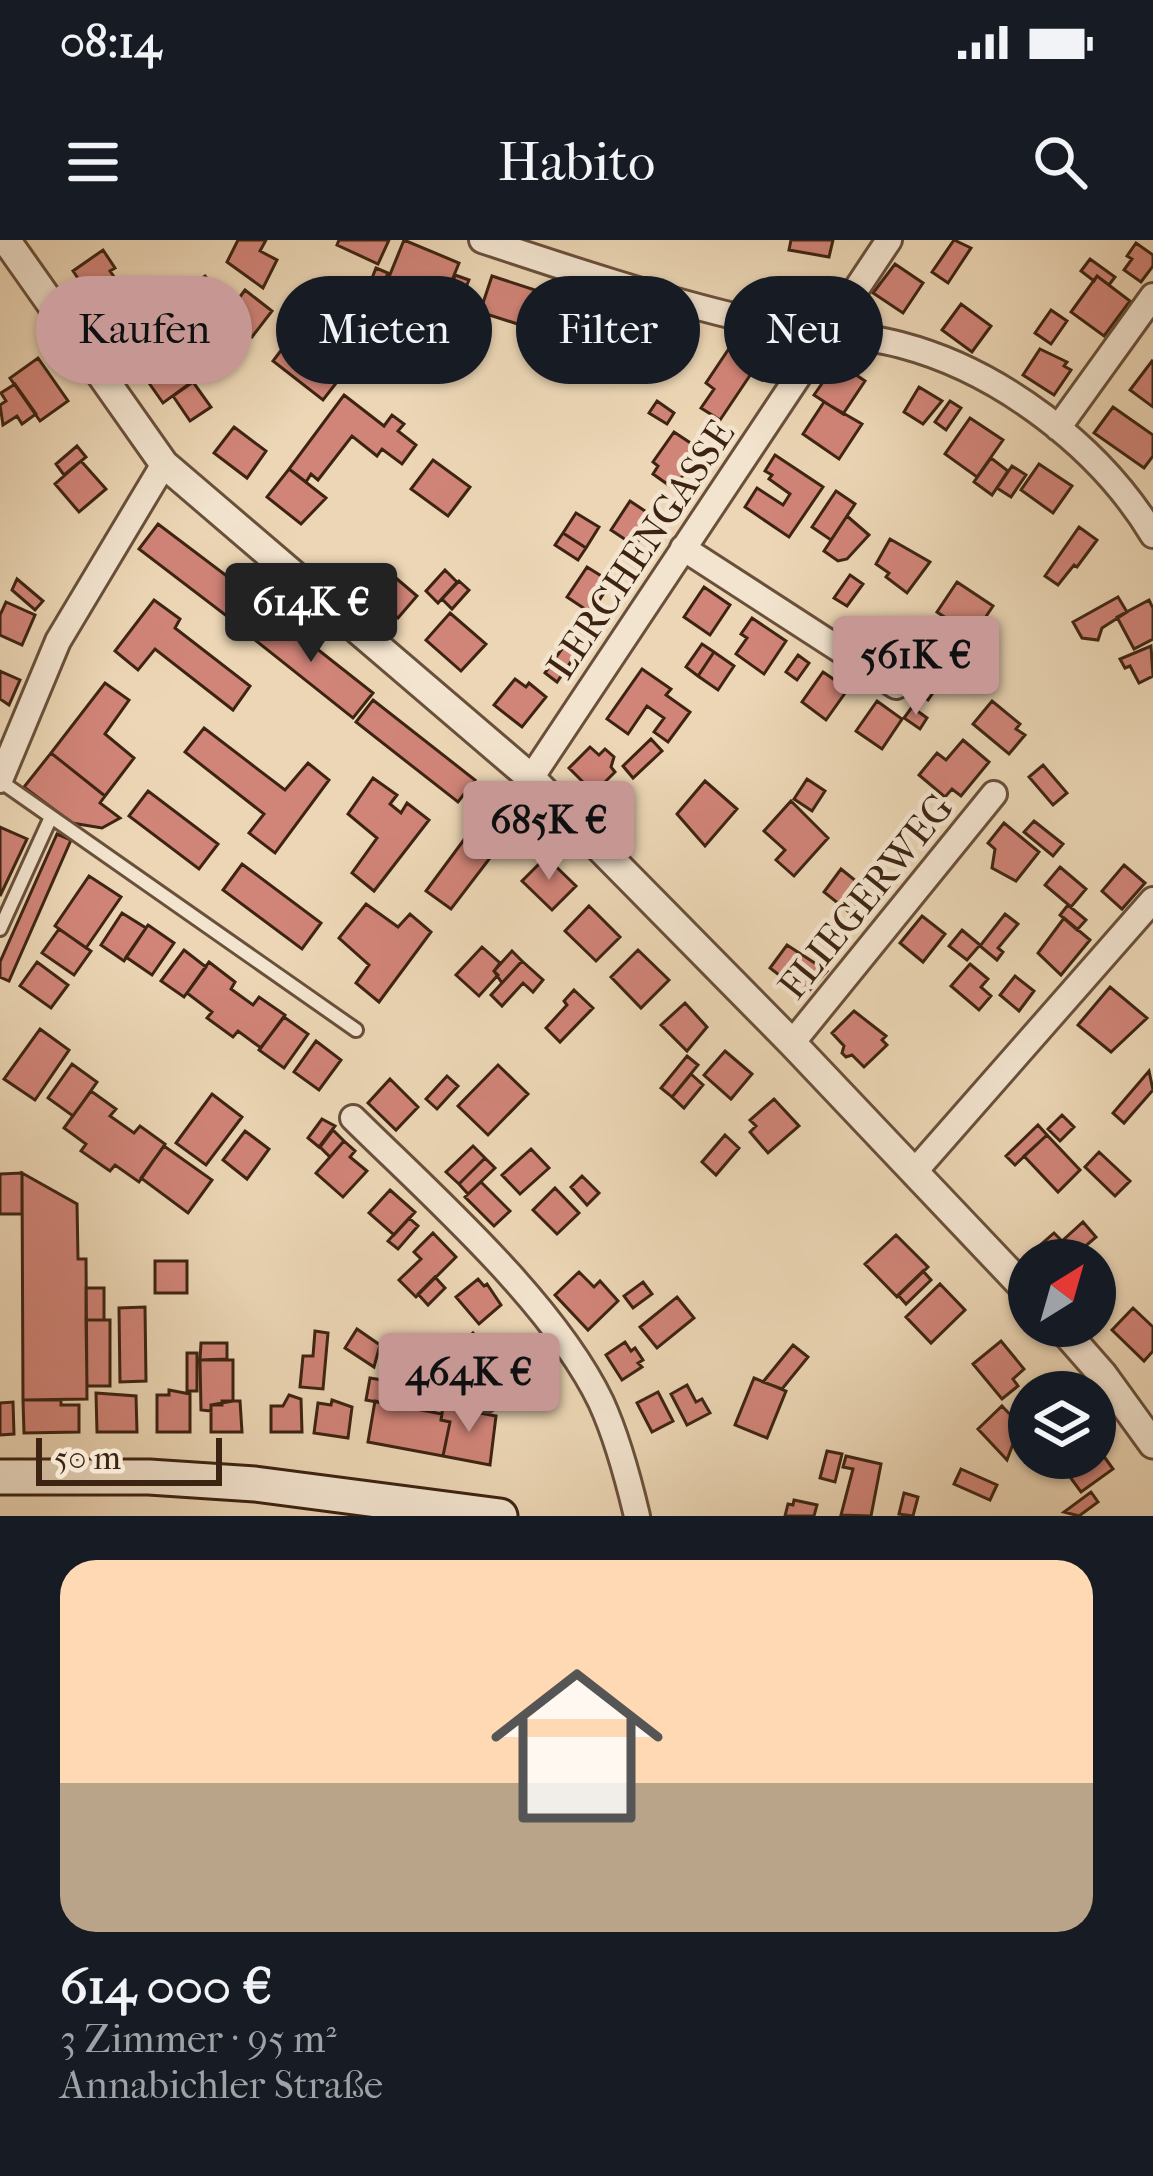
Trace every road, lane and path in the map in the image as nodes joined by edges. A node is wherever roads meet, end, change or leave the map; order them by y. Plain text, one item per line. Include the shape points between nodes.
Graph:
1 (6, 240) edge
2 (482, 240) edge
3 (889, 240) edge
4 (865, 276) edge
5 (1153, 296) edge
6 (724, 313) edge
7 (883, 342) edge
8 (793, 384) edge
9 (1058, 428) junction
10 (164, 464) junction
11 (1153, 535) edge
12 (683, 548) junction
13 (896, 686) dead end
14 (531, 778) junction
15 (0, 780) edge
16 (994, 794) dead end
17 (51, 817) junction
18 (1153, 900) edge
19 (0, 928) edge
20 (356, 1030) dead end
21 (792, 1043) junction
22 (353, 1118) dead end
23 (915, 1171) junction
24 (1008, 1271) edge
25 (559, 1339) junction
26 (1078, 1347) edge
27 (422, 1392) dead end
28 (1151, 1433) edge
29 (0, 1477) edge
30 (355, 1505) edge
31 (500, 1516) edge
32 (637, 1516) edge

1 - 10 street
2 - 6 street
3 - 4 street, LERCHENGASSE
5 - 9 street
7 - 9 street via 934,355
8 - 12 street, LERCHENGASSE
9 - 11 street
10 - 14 street
10 - 15 street via 58,640
12 - 13 street
12 - 14 street, LERCHENGASSE
14 - 21 street
15 - 17 lane
16 - 21 street, FLIEGERWEG
17 - 19 lane
17 - 20 lane
18 - 23 street
21 - 23 street
22 - 25 street via 482,1247
23 - 24 street
25 - 27 lane via 488,1405
25 - 32 street via 601,1403
26 - 28 street
29 - 30 main road via 149,1477
30 - 31 main road

